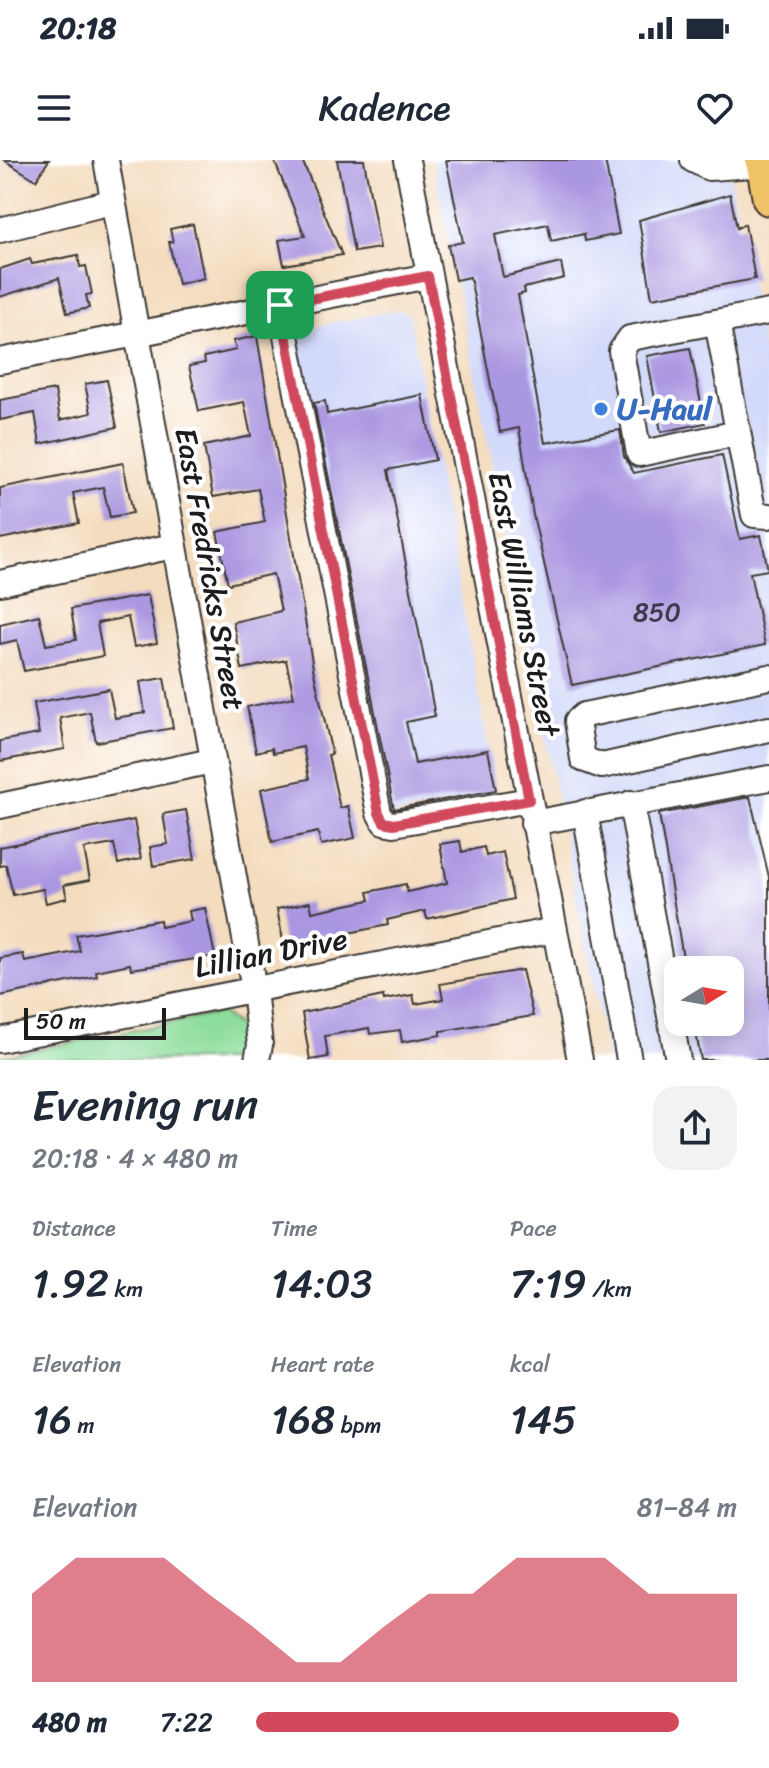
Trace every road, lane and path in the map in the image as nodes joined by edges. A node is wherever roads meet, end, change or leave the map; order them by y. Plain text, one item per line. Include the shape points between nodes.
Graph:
1 (106, 160) edge
2 (407, 160) edge
3 (693, 160) edge
4 (765, 163) edge
5 (769, 199) edge
6 (111, 202) junction
7 (0, 230) edge
8 (428, 276) junction
9 (280, 305) junction
10 (769, 312) edge
11 (717, 322) junction
12 (135, 333) junction
13 (0, 361) edge
14 (738, 433) junction
15 (769, 516) edge
16 (173, 546) junction
17 (0, 583) edge
18 (769, 677) edge
19 (769, 729) edge
20 (212, 761) junction
21 (769, 778) edge
22 (631, 803) junction
23 (0, 806) edge
24 (531, 811) junction
25 (585, 812) junction
26 (554, 930) junction
27 (254, 989) junction
28 (0, 1040) edge
29 (257, 1060) edge
30 (580, 1060) edge
31 (629, 1060) edge
32 (678, 1060) edge

1 - 6 street, East Fredricks Street
2 - 8 street, East Williams Street
3 - 4 street via 709,168
4 - 5 main road
6 - 7 street
6 - 12 street, East Fredricks Street
8 - 9 street
8 - 24 street, East Williams Street
9 - 12 street
9 - 24 street via 379,813 384,822 394,824
10 - 11 street
11 - 14 street
11 - 14 street via 630,338 621,351 639,454
12 - 13 street
12 - 16 street, East Fredricks Street
14 - 15 street via 754,515
16 - 17 street
16 - 20 street, East Fredricks Street
18 - 19 street via 584,715 576,730 583,759 602,766
20 - 23 street
20 - 27 street, East Fredricks Street
21 - 22 street
22 - 25 street
22 - 32 street
24 - 25 street
24 - 26 street, East Williams Street
25 - 31 street
26 - 27 street, Lillian Drive
26 - 30 street, East Williams Street
27 - 28 street, Lillian Drive
27 - 29 street, East Fredricks Street

